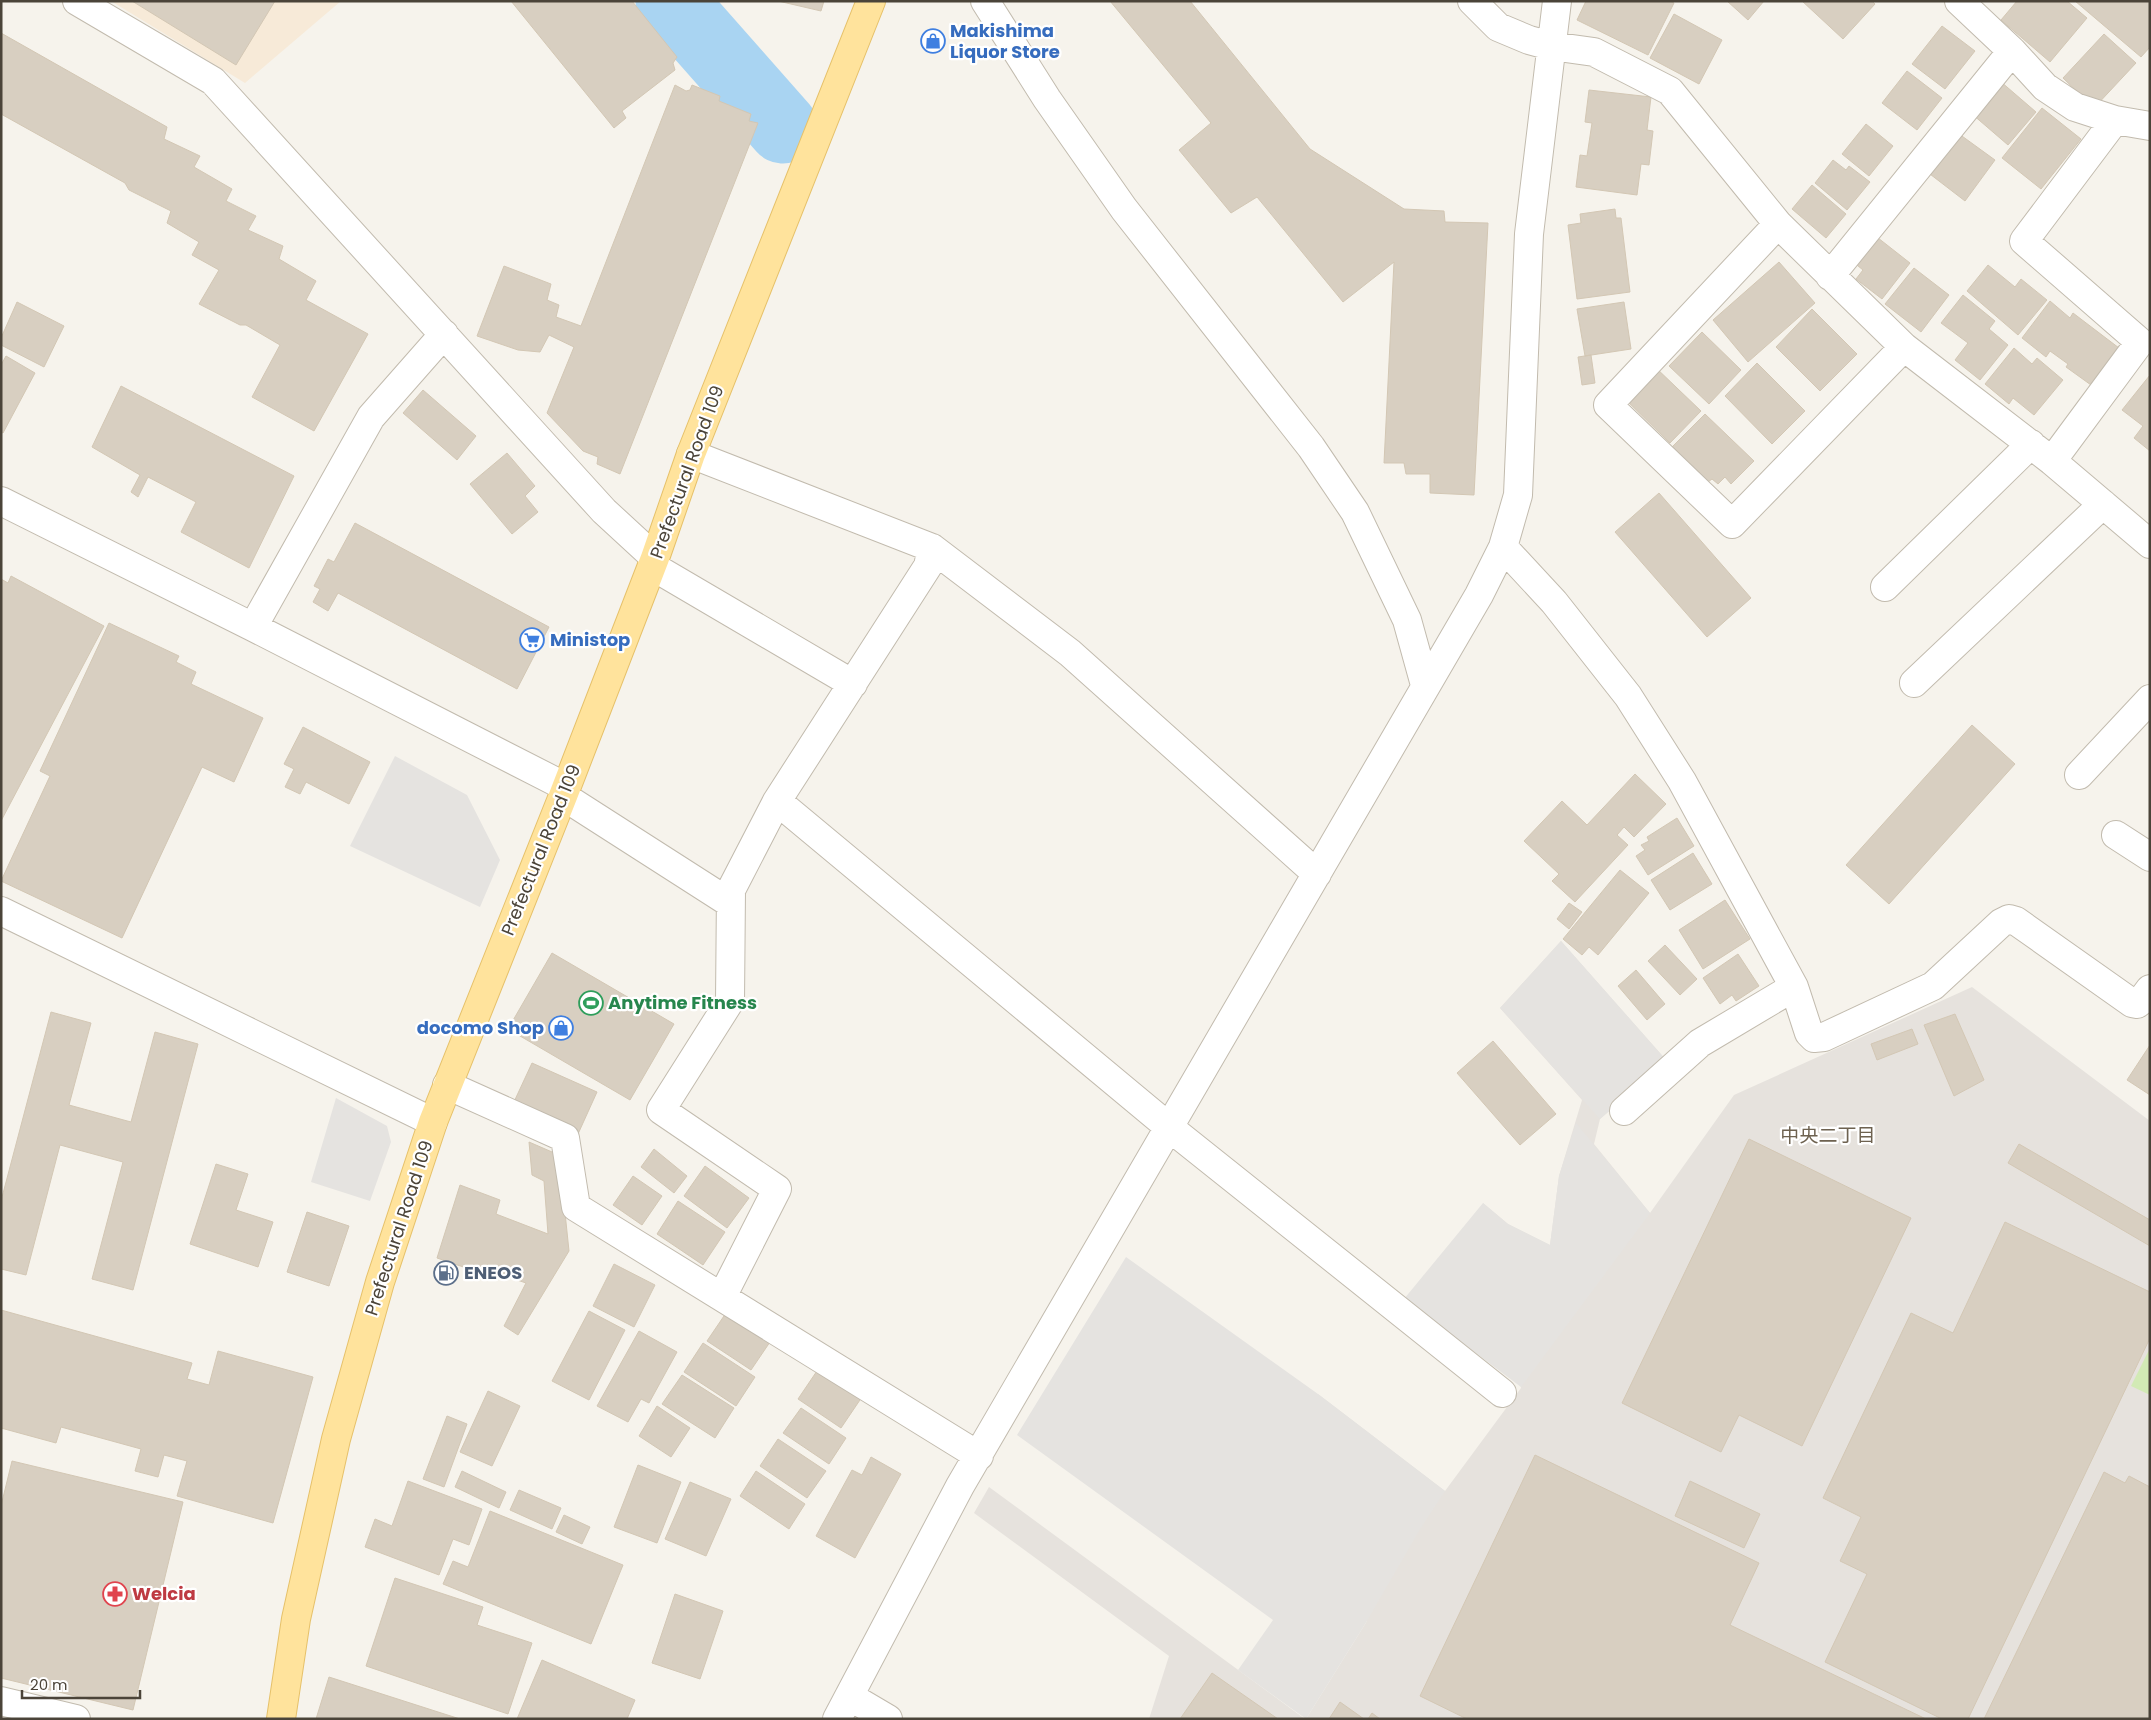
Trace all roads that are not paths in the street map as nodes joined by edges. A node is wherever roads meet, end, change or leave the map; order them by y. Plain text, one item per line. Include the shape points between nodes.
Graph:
1 (77, 1) edge
2 (871, 1) edge
3 (986, 1) edge
4 (1472, 1) edge
5 (1557, 1) edge
6 (1959, 1) edge
7 (1551, 46) junction
8 (2012, 51) junction
9 (2115, 120) junction
10 (2150, 126) edge
11 (1778, 224) junction
12 (1830, 276) junction
13 (444, 334) junction
14 (1904, 347) junction
15 (2031, 444) junction
16 (692, 454) junction
17 (2052, 461) junction
18 (1, 500) edge
19 (2103, 504) junction
20 (2150, 544) edge
21 (1503, 547) junction
22 (932, 548) junction
23 (654, 562) junction
24 (1885, 587) dead end
25 (254, 627) junction
26 (1914, 683) dead end
27 (853, 684) junction
28 (1425, 685) junction
29 (2150, 699) edge
30 (2079, 775) dead end
31 (565, 792) junction
32 (777, 801) junction
33 (2116, 835) dead end
34 (2150, 857) edge
35 (1317, 874) junction
36 (730, 903) junction
37 (1, 911) edge
38 (1794, 987) junction
39 (2150, 989) edge
40 (447, 1086) junction
41 (1624, 1111) dead end
42 (433, 1122) junction
43 (1170, 1128) junction
44 (722, 1296) junction
45 (1502, 1393) dead end
46 (978, 1456) junction
47 (1, 1701) edge
48 (843, 1707) edge
49 (76, 1719) edge
50 (281, 1719) edge
51 (888, 1719) edge

1 - 13 street via 213,81
2 - 16 main road, Prefectural Road 109
3 - 28 street via 1047,99 1124,209 1311,447 1355,512 1407,620
4 - 7 street via 1498,27
5 - 7 street
6 - 8 street
7 - 11 street via 1594,52 1670,91
7 - 21 street via 1529,234 1518,495
8 - 9 street via 2045,87 2074,107
8 - 12 street
9 - 10 street
9 - 17 street via 2024,241 2140,342
11 - 12 street
11 - 14 street via 1608,405 1732,524
12 - 14 street
13 - 23 street
13 - 25 street via 371,417
14 - 15 street
15 - 17 street
15 - 24 street
16 - 22 street
16 - 23 main road, Prefectural Road 109
17 - 19 street
18 - 25 street
19 - 20 street
19 - 26 street
21 - 28 street via 1479,595
21 - 38 street via 1554,602 1628,696 1682,781
22 - 27 street via 928,566
22 - 35 street via 1070,653
23 - 27 street
23 - 31 main road, Prefectural Road 109
25 - 31 street
27 - 32 street
28 - 35 street
29 - 30 street
31 - 36 street
31 - 40 main road, Prefectural Road 109
32 - 36 street via 730,890
32 - 43 street
33 - 34 street
35 - 43 street
36 - 44 street via 730,1001 661,1110 777,1189
37 - 42 street
38 - 39 street via 1809,1033 1814,1038 1824,1037 1933,986 2001,922 2009,919 2132,1002 2142,1001
38 - 41 street via 1700,1043
40 - 42 main road, Prefectural Road 109
40 - 44 street via 565,1138 576,1207
42 - 50 main road, Prefectural Road 109 via 380,1282 336,1439 296,1619
43 - 45 street
43 - 46 street
44 - 46 street
46 - 48 street
47 - 49 street
48 - 51 street

